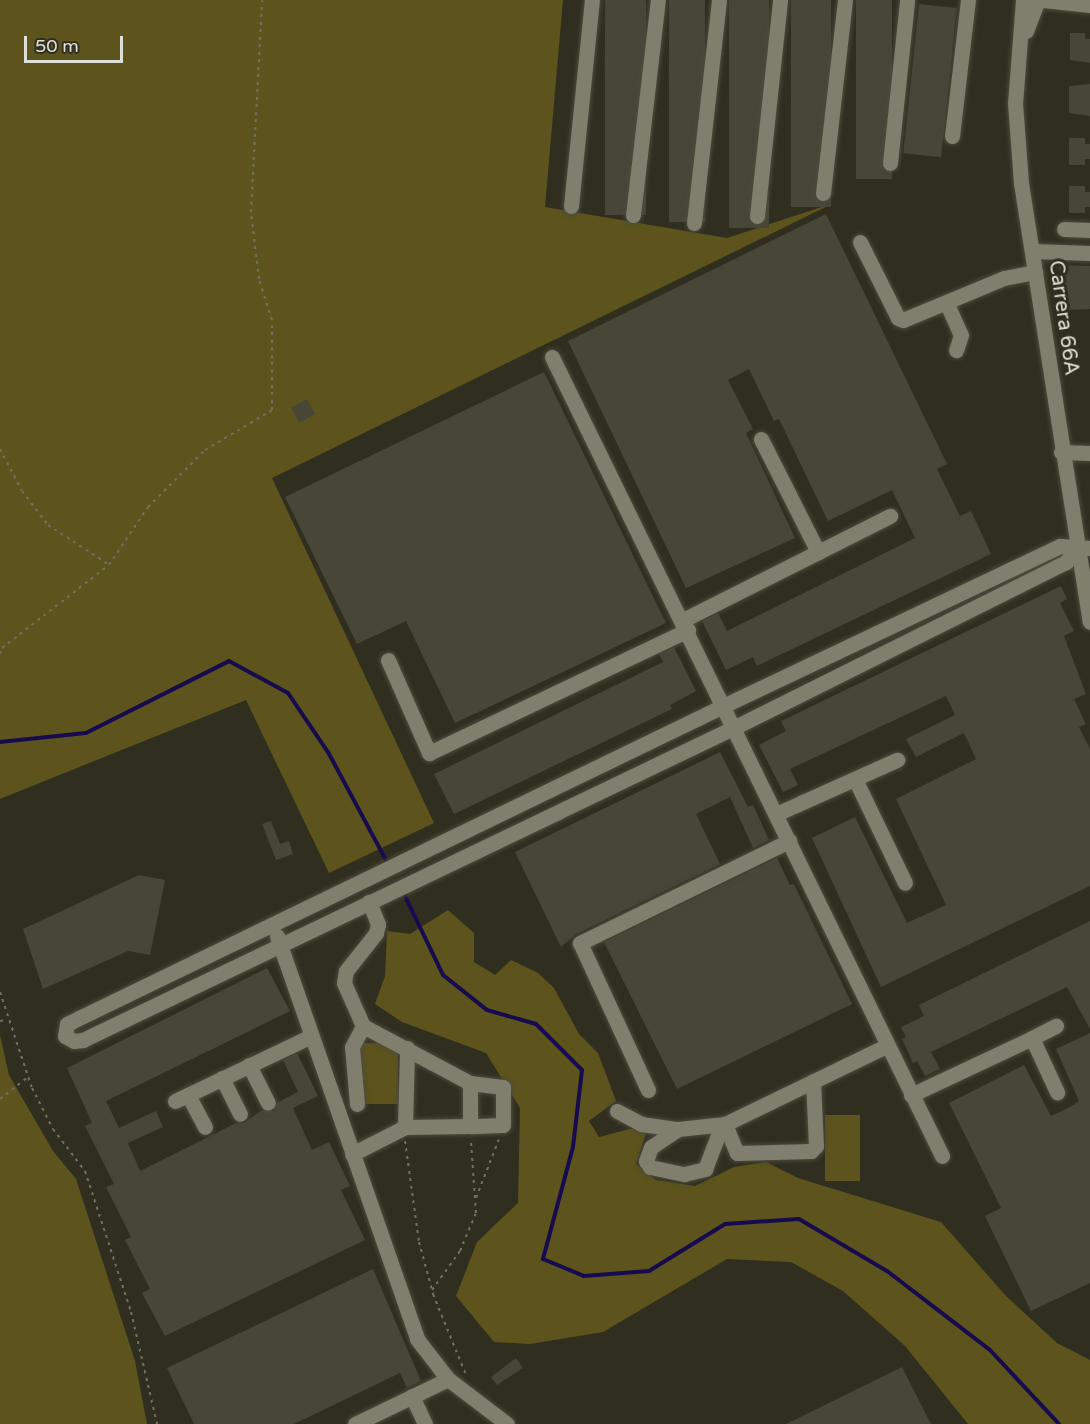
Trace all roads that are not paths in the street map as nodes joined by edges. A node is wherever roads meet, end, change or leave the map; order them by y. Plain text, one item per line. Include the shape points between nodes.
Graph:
1 (592, 0) edge
2 (658, 0) edge
3 (720, 0) edge
4 (780, 0) edge
5 (845, 0) edge
6 (907, 0) edge
7 (963, 0) edge
8 (968, 0) edge
9 (1023, 0) edge
10 (1038, 0) edge
11 (1043, 0) edge
12 (1090, 5) edge
13 (1019, 54) junction
14 (952, 136) dead end
15 (890, 163) dead end
16 (823, 193) dead end
17 (571, 206) dead end
18 (633, 215) dead end
19 (757, 216) dead end
20 (694, 223) dead end
21 (1064, 229) dead end
22 (1090, 230) edge
23 (860, 242) dead end
24 (1032, 251) junction
25 (1090, 253) edge
26 (1035, 272) junction
27 (946, 304) junction
28 (956, 350) dead end
29 (552, 357) dead end
30 (761, 439) dead end
31 (1061, 453) junction
32 (1090, 453) edge
33 (890, 516) dead end
34 (1083, 548) edge
35 (818, 552) junction
36 (1090, 622) edge
37 (685, 625) junction
38 (388, 660) dead end
39 (725, 705) junction
40 (735, 727) junction
41 (897, 760) dead end
42 (855, 779) junction
43 (777, 814) junction
44 (789, 841) junction
45 (905, 883) dead end
46 (375, 900) junction
47 (273, 925) junction
48 (279, 944) junction
49 (363, 1026) junction
50 (1056, 1026) dead end
51 (311, 1036) junction
52 (1032, 1038) junction
53 (886, 1046) junction
54 (407, 1048) junction
55 (249, 1065) junction
56 (222, 1078) junction
57 (813, 1081) junction
58 (470, 1083) junction
59 (648, 1090) dead end
60 (1057, 1092) dead end
61 (911, 1095) junction
62 (268, 1103) dead end
63 (357, 1104) dead end
64 (618, 1111) dead end
65 (240, 1114) dead end
66 (724, 1124) junction
67 (470, 1126) junction
68 (205, 1127) dead end
69 (405, 1127) junction
70 (678, 1129) junction
71 (352, 1154) junction
72 (942, 1156) dead end
73 (448, 1379) junction
74 (412, 1396) junction
75 (355, 1424) edge
76 (425, 1424) edge
77 (507, 1424) edge

1 - 17 street
2 - 18 street
3 - 20 street
4 - 19 street
5 - 16 street
6 - 15 street
7 - 8 street
8 - 14 street
9 - 13 street, Carrera 66A
10 - 13 street, Carrera 66A
11 - 12 street
13 - 24 street, Carrera 66A via 1017,143
21 - 22 street
23 - 27 street via 898,318 910,320
24 - 25 street
24 - 26 street, Carrera 66A
26 - 27 street via 1004,278
26 - 31 street, Carrera 66A
27 - 28 street via 960,331
29 - 37 street
30 - 35 street
31 - 32 street
31 - 34 street, Carrera 66A
33 - 35 street
34 - 36 street, Carrera 66A
34 - 39 street via 1060,546
34 - 40 street via 1066,562
35 - 37 street
37 - 38 street via 429,753
37 - 39 street
39 - 40 street
39 - 47 street
40 - 43 street
40 - 46 street
41 - 42 street
42 - 43 street
42 - 45 street
43 - 44 street
44 - 53 street
44 - 59 street via 580,943
46 - 48 street
46 - 49 street via 376,933 346,971 344,983
47 - 48 street
47 - 48 street via 67,1024 65,1036 82,1040
48 - 51 street
49 - 54 street
49 - 63 street via 352,1047
50 - 52 street
51 - 55 street
51 - 71 street
52 - 60 street
52 - 61 street
53 - 57 street
53 - 61 street
54 - 58 street
54 - 69 street
55 - 56 street
55 - 62 street
56 - 65 street
56 - 68 street via 181,1098
57 - 66 street
57 - 66 street via 816,1146 811,1151 737,1153
58 - 67 street
58 - 67 street via 503,1088 503,1125
61 - 72 street
64 - 70 street via 641,1124
66 - 70 street
66 - 70 street via 705,1169 684,1174 650,1167 646,1161 651,1147
67 - 69 street
69 - 71 street
71 - 73 street via 417,1340
73 - 74 street
73 - 77 street
74 - 75 street
74 - 76 street

